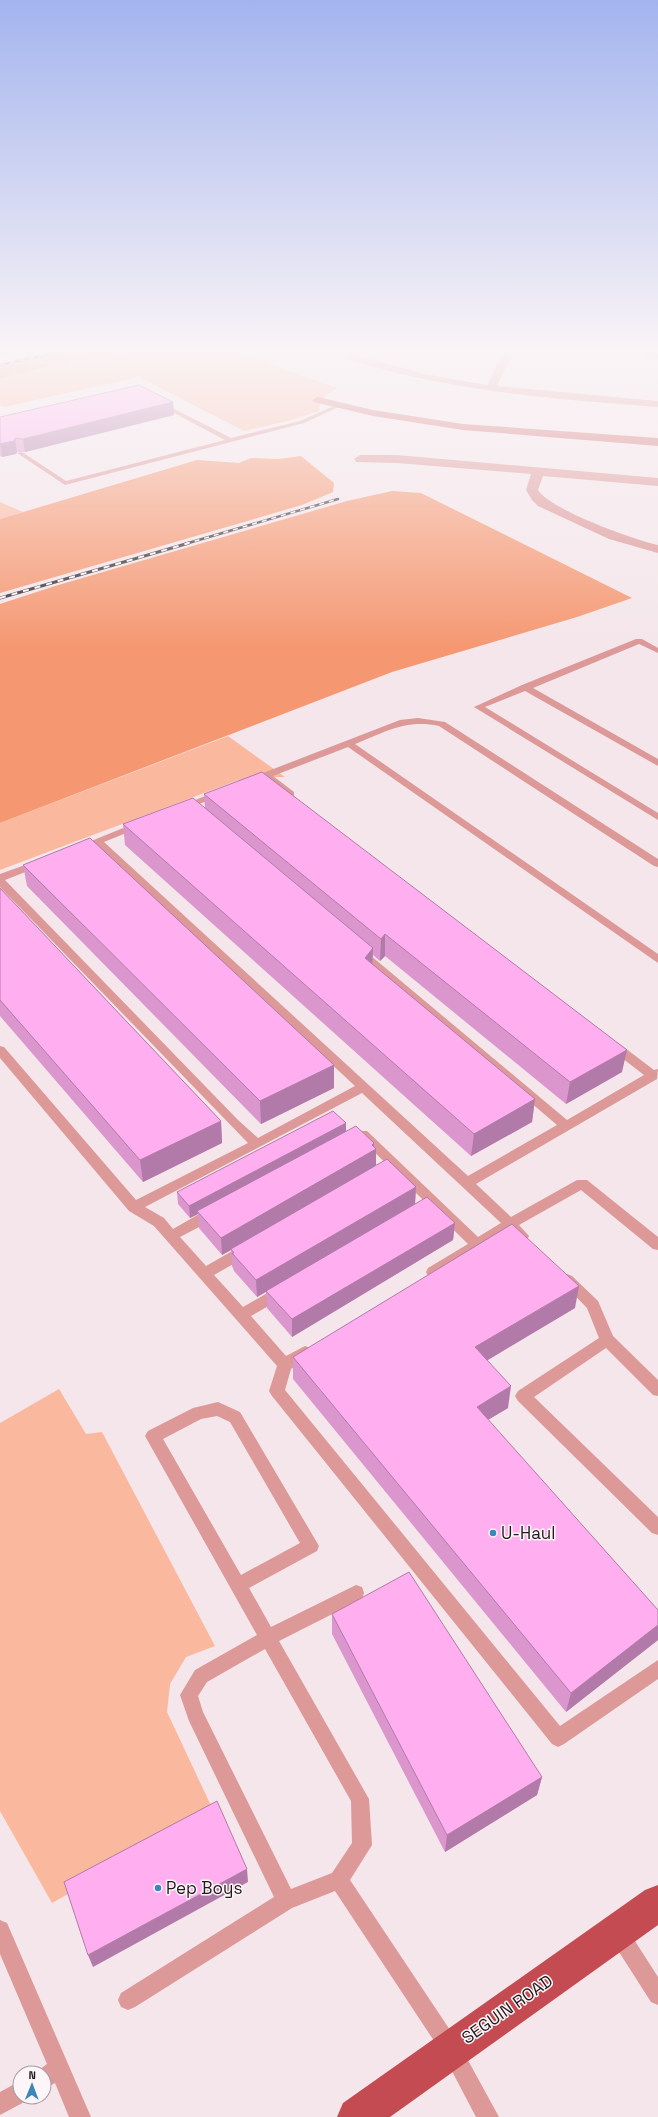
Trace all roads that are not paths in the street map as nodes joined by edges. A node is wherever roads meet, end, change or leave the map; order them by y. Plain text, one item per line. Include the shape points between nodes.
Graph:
1 (192, 450) edge
2 (20, 453) edge
3 (360, 459) dead end
4 (538, 472) junction
5 (658, 482) edge
6 (658, 549) edge
7 (658, 651) edge
8 (525, 687) junction
9 (348, 743) junction
10 (658, 763) edge
11 (266, 775) junction
12 (245, 784) edge
13 (230, 789) edge
14 (298, 799) edge
15 (187, 806) junction
16 (172, 812) edge
17 (199, 816) edge
18 (658, 817) edge
19 (149, 820) edge
20 (97, 841) junction
21 (70, 851) edge
22 (49, 859) edge
23 (658, 864) edge
24 (0, 879) edge
25 (350, 943) edge
26 (658, 959) edge
27 (603, 1037) edge
28 (0, 1050) edge
29 (655, 1075) edge
30 (364, 1087) junction
31 (566, 1126) junction
32 (348, 1140) edge
33 (257, 1144) junction
34 (394, 1164) junction
35 (380, 1172) edge
36 (467, 1183) junction
37 (433, 1202) junction
38 (226, 1206) edge
39 (134, 1208) junction
40 (419, 1210) edge
41 (510, 1224) junction
42 (171, 1236) junction
43 (259, 1242) edge
44 (477, 1244) junction
45 (658, 1245) edge
46 (532, 1246) edge
47 (560, 1273) edge
48 (205, 1274) junction
49 (424, 1278) edge
50 (289, 1287) edge
51 (242, 1315) junction
52 (607, 1340) junction
53 (318, 1344) edge
54 (285, 1365) junction
55 (658, 1390) edge
56 (658, 1528) edge
57 (239, 1585) junction
58 (356, 1593) dead end
59 (268, 1638) junction
60 (658, 1669) edge
61 (339, 1880) junction
62 (286, 1901) junction
63 (658, 1903) edge
64 (0, 1930) edge
65 (617, 1931) junction
66 (658, 1995) edge
67 (128, 2000) dead end
68 (451, 2049) junction
69 (49, 2065) edge
70 (52, 2073) edge
71 (12, 2097) edge
72 (0, 2104) edge
73 (80, 2117) edge
74 (357, 2117) edge
75 (488, 2117) edge

1 - 2 lane via 65,483
3 - 4 street via 397,459
4 - 5 street
4 - 6 street via 532,490 544,503 610,534
7 - 8 lane via 639,641
8 - 10 lane
8 - 18 lane via 478,707
9 - 11 lane
9 - 23 lane via 417,719 442,724
9 - 26 lane
11 - 12 lane
11 - 14 lane
13 - 15 lane
15 - 16 lane
15 - 17 lane
19 - 20 lane
20 - 21 lane
20 - 30 lane
22 - 24 lane
24 - 33 lane via 228,1117
25 - 31 lane
27 - 29 lane
28 - 39 lane
29 - 31 lane
30 - 33 lane
30 - 36 lane
31 - 36 lane
32 - 34 lane via 362,1133
33 - 39 lane
34 - 35 lane
34 - 37 lane
36 - 41 lane
37 - 40 lane
37 - 44 lane
38 - 42 lane
39 - 42 lane via 159,1222
41 - 44 lane
41 - 45 lane via 582,1183
41 - 46 lane
42 - 48 lane
43 - 48 lane
44 - 49 lane
47 - 52 lane via 593,1305
48 - 51 lane
50 - 51 lane
51 - 54 lane
52 - 55 lane
52 - 56 lane via 523,1396
53 - 54 lane
54 - 60 lane via 277,1391 558,1738
57 - 57 lane via 311,1546 235,1417 218,1409 198,1413 153,1436
57 - 59 lane
58 - 59 lane
59 - 61 lane via 360,1799 362,1845
59 - 62 lane via 200,1676 188,1695 195,1715
61 - 62 lane
61 - 68 lane
62 - 67 lane
63 - 65 main road, SEGUIN ROAD
64 - 69 lane
65 - 66 lane
65 - 68 main road, SEGUIN ROAD
68 - 74 main road, SEGUIN ROAD
68 - 75 lane
70 - 73 lane
71 - 72 lane

